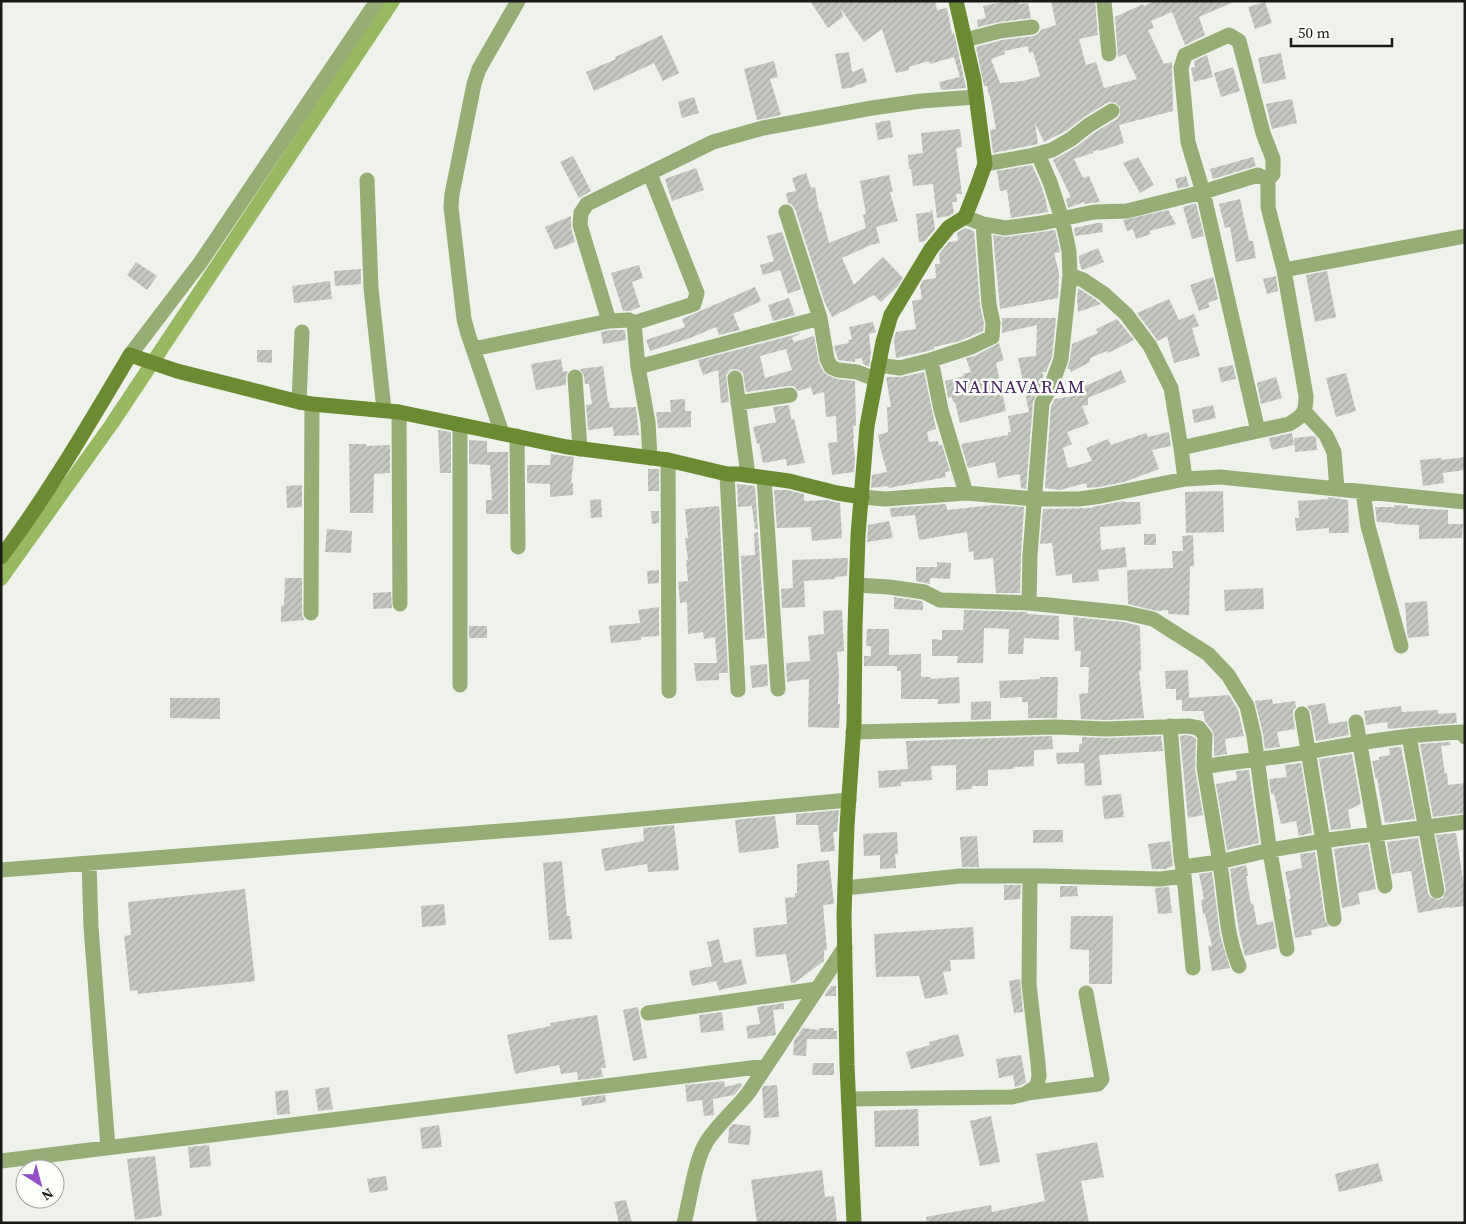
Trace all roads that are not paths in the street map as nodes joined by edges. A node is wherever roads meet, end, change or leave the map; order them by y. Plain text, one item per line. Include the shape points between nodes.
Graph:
1 (376, 1) edge
2 (518, 1) edge
3 (1104, 1) edge
4 (960, 2) edge
5 (1032, 27) dead end
6 (965, 40) junction
7 (1109, 54) dead end
8 (976, 97) junction
9 (1112, 110) dead end
10 (1040, 154) junction
11 (985, 164) junction
12 (650, 174) junction
13 (367, 180) dead end
14 (1268, 180) junction
15 (1203, 192) junction
16 (786, 212) dead end
17 (965, 216) junction
18 (1062, 219) junction
19 (983, 224) junction
20 (1465, 236) edge
21 (1284, 270) junction
22 (1070, 275) junction
23 (820, 318) junction
24 (609, 321) junction
25 (634, 323) junction
26 (302, 332) dead end
27 (473, 349) junction
28 (135, 357) junction
29 (931, 360) junction
30 (638, 367) junction
31 (876, 372) junction
32 (576, 377) dead end
33 (735, 378) dead end
34 (790, 395) dead end
35 (305, 403) junction
36 (738, 403) junction
37 (384, 410) junction
38 (1304, 410) junction
39 (399, 412) junction
40 (460, 425) junction
41 (1258, 431) junction
42 (509, 435) junction
43 (1182, 448) junction
44 (580, 449) junction
45 (650, 458) junction
46 (668, 460) junction
47 (727, 474) junction
48 (748, 475) junction
49 (764, 478) junction
50 (1185, 479) junction
51 (1337, 489) junction
52 (1363, 492) junction
53 (966, 493) junction
54 (862, 497) junction
55 (1035, 499) junction
56 (1465, 502) edge
57 (518, 546) dead end
58 (1, 557) edge
59 (857, 585) junction
60 (1029, 603) junction
61 (400, 604) dead end
62 (311, 614) dead end
63 (1401, 646) dead end
64 (460, 686) dead end
65 (778, 689) dead end
66 (738, 690) dead end
67 (669, 691) dead end
68 (1302, 714) dead end
69 (1356, 722) dead end
70 (1170, 726) junction
71 (853, 732) junction
72 (1409, 736) junction
73 (1465, 737) edge
74 (1360, 742) junction
75 (1308, 752) junction
76 (1257, 758) junction
77 (1204, 767) junction
78 (848, 800) junction
79 (1465, 822) edge
80 (1426, 827) junction
81 (1376, 834) junction
82 (1323, 841) junction
83 (1270, 850) junction
84 (1219, 862) junction
85 (89, 863) junction
86 (1, 870) edge
87 (1184, 872) junction
88 (1030, 876) junction
89 (1384, 886) dead end
90 (845, 888) junction
91 (1437, 891) dead end
92 (1334, 919) dead end
93 (844, 947) junction
94 (1287, 949) dead end
95 (1239, 966) dead end
96 (1193, 968) dead end
97 (817, 989) junction
98 (1086, 993) dead end
99 (648, 1014) dead end
100 (766, 1066) junction
101 (1025, 1094) junction
102 (849, 1099) junction
103 (108, 1148) junction
104 (1, 1161) edge
105 (684, 1223) edge
106 (854, 1223) edge

1 - 28 street
2 - 27 street via 479,69 452,194 464,319
3 - 7 street
4 - 6 main road
5 - 6 street
6 - 8 main road
8 - 11 main road
8 - 12 street via 872,108 763,128 713,142
9 - 10 street via 1052,150
10 - 11 street
10 - 18 street
11 - 17 main road
12 - 24 street via 587,204 581,213 580,225
12 - 25 street via 697,293 694,304
13 - 37 street via 371,288
14 - 15 street via 1258,175
14 - 15 street via 1273,174 1274,159 1263,133 1239,41 1228,35 1185,55 1182,68 1188,142
14 - 21 street via 1268,207
15 - 18 street via 1127,211 1094,212
15 - 41 street
16 - 23 street
17 - 19 street
17 - 31 main road via 949,227 930,249 890,314
18 - 19 street via 1005,228
18 - 22 street
19 - 29 street via 992,337
20 - 21 street
21 - 38 street via 1306,396
22 - 43 street via 1104,294 1126,314 1150,346 1171,388
22 - 55 street via 1061,359 1042,403
23 - 30 street
23 - 31 street via 831,367
24 - 25 street via 629,320
24 - 27 street
25 - 30 street
26 - 35 street
27 - 42 street
28 - 35 main road via 177,371
28 - 58 main road via 30,519
29 - 31 street
29 - 53 street via 941,410
30 - 45 street via 648,422
31 - 54 main road via 867,426
32 - 44 street
33 - 36 street
34 - 36 street
35 - 37 main road
35 - 62 street
36 - 48 street
37 - 39 main road
38 - 41 street via 1300,418 1288,424
38 - 51 street via 1326,435 1334,452
39 - 40 main road
39 - 61 street
40 - 42 main road
40 - 64 street
41 - 43 street
42 - 44 main road
42 - 57 street
43 - 50 street
44 - 45 main road
45 - 46 main road
46 - 47 main road
46 - 67 street
47 - 48 main road
47 - 66 street
48 - 49 main road
49 - 54 main road
49 - 65 street
50 - 51 street via 1220,477
50 - 55 street via 1101,496
51 - 52 street
52 - 56 street
52 - 63 street via 1368,526
53 - 54 street via 884,499
53 - 55 street
54 - 59 main road
55 - 60 street
59 - 60 street via 924,592 940,600
59 - 71 main road
60 - 76 street via 1153,619 1208,654 1228,675 1246,706
68 - 75 street
69 - 74 street
70 - 71 street
70 - 77 street via 1199,728 1205,736
70 - 87 street
71 - 78 main road
72 - 73 street via 1462,732
72 - 74 street
72 - 80 street
74 - 75 street
74 - 81 street
75 - 76 street
75 - 82 street
76 - 77 street
76 - 83 street
77 - 84 street
78 - 85 street via 565,826
78 - 90 main road
79 - 80 street
80 - 81 street
80 - 91 street
81 - 82 street
81 - 89 street
82 - 83 street
82 - 92 street
83 - 84 street
83 - 94 street
84 - 87 street
84 - 95 street via 1228,932
85 - 86 street
85 - 103 street
87 - 88 street via 1161,878
87 - 96 street
88 - 90 street via 960,876
88 - 101 street via 1029,984 1039,1076 1037,1086
90 - 93 main road
93 - 97 street
93 - 102 main road
97 - 99 street
97 - 100 street
98 - 101 street via 1102,1079 1098,1084
100 - 103 street
100 - 105 street via 741,1103 706,1142 700,1154
101 - 102 street via 1012,1097
102 - 106 main road
103 - 104 street

